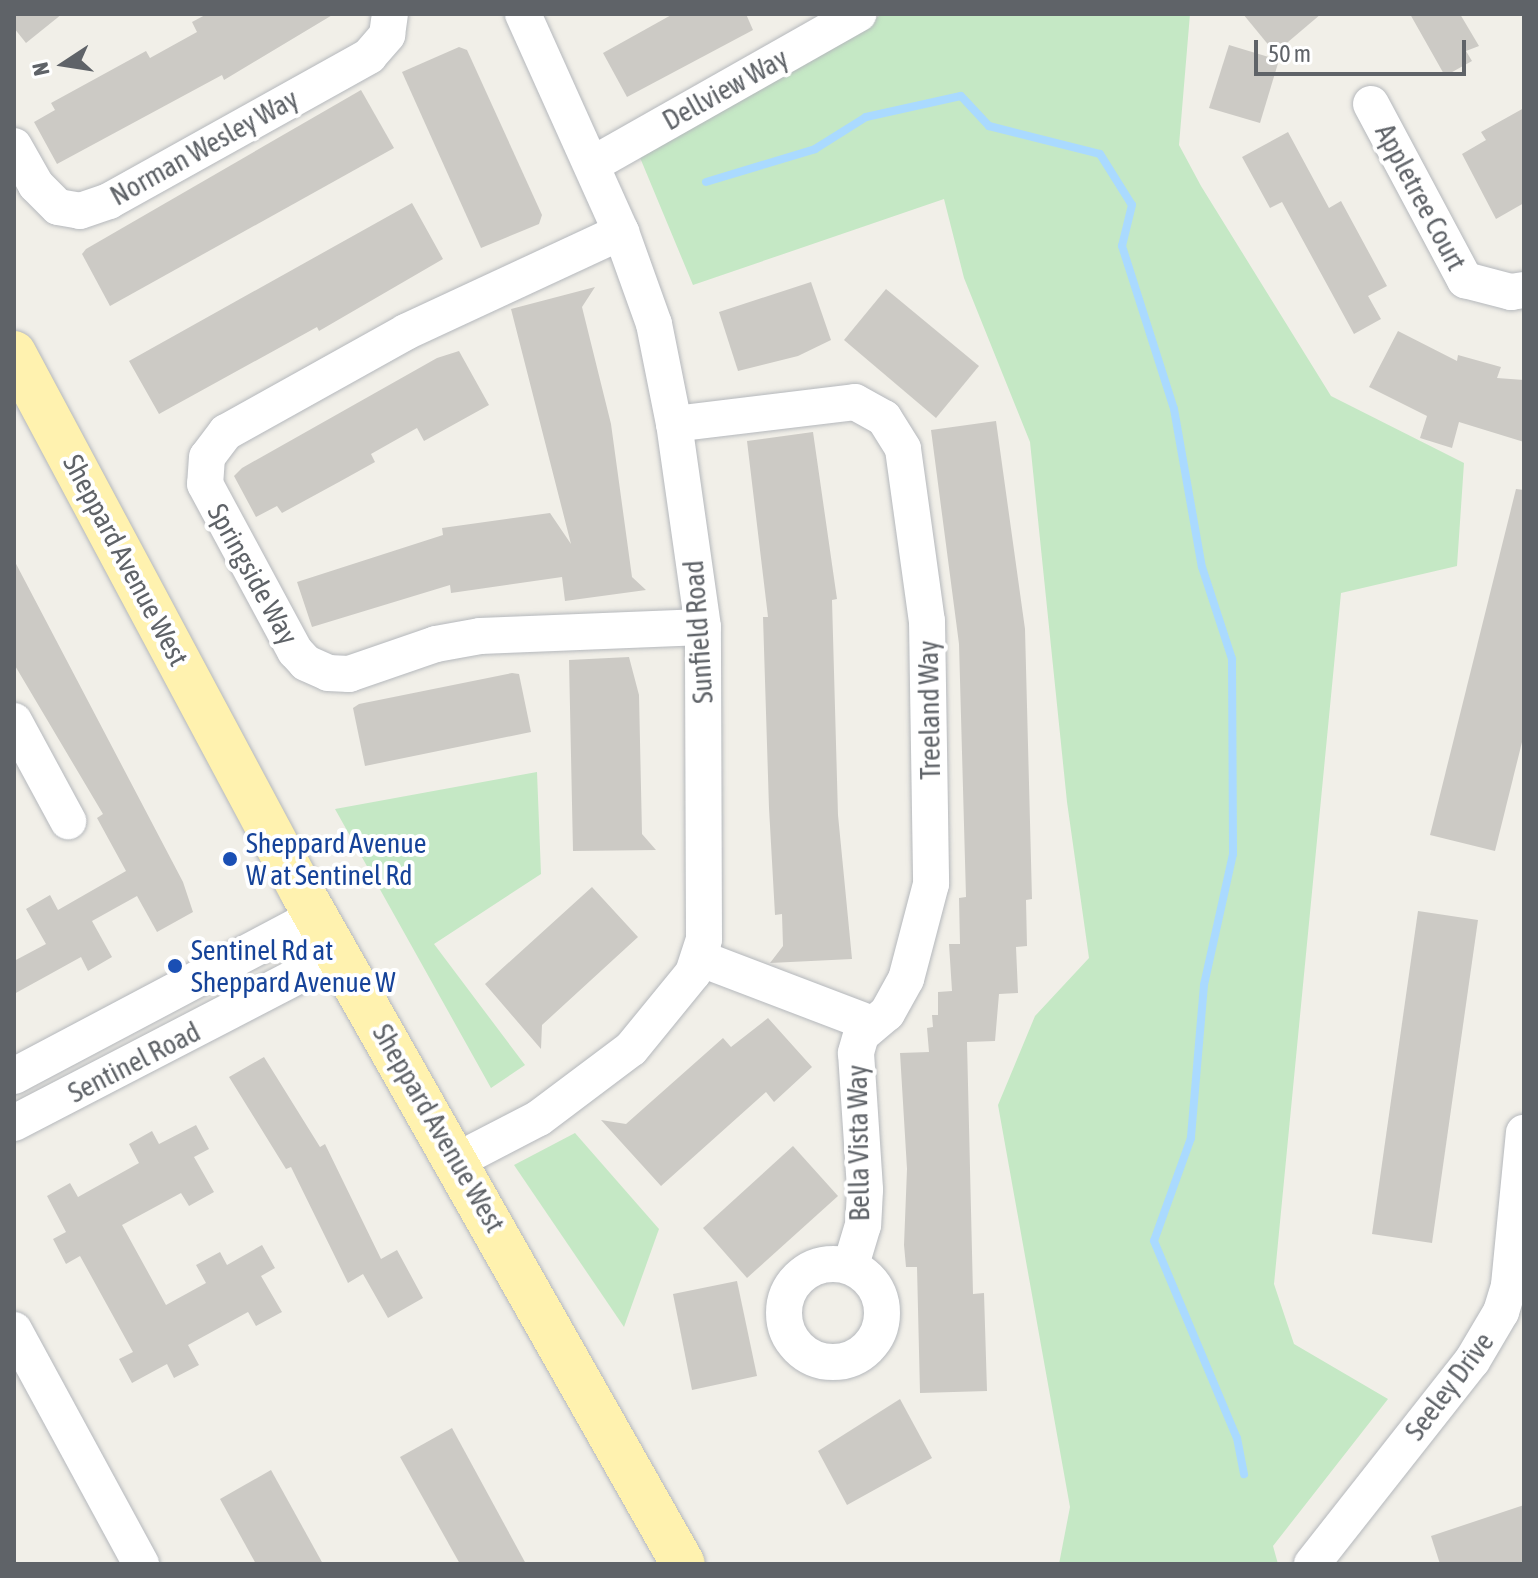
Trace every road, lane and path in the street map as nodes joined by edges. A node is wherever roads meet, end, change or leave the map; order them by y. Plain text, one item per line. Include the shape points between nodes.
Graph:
1 (390, 14) edge
2 (523, 14) edge
3 (858, 14) edge
4 (1371, 104) dead end
5 (14, 146) edge
6 (593, 164) junction
7 (621, 232) junction
8 (1524, 290) edge
9 (16, 362) edge
10 (674, 424) junction
11 (703, 627) junction
12 (14, 721) edge
13 (68, 821) dead end
14 (316, 916) junction
15 (338, 955) junction
16 (699, 958) junction
17 (872, 1024) junction
18 (14, 1076) edge
19 (14, 1123) edge
20 (1524, 1133) edge
21 (458, 1160) junction
22 (851, 1265) dead end
23 (14, 1330) edge
24 (141, 1564) edge
25 (683, 1564) edge
26 (1312, 1564) edge

1 - 5 street, Norman Wesley Way via 387,35 369,56 109,201 80,211 58,207 36,185
2 - 6 street, Sunfield Road
3 - 6 street, Dellview Way
4 - 8 street, Appletree Court via 1465,280 1511,292
6 - 7 street, Sunfield Road
7 - 10 street, Sunfield Road via 654,324
7 - 11 street, Springside Way via 406,332 226,432 207,457 205,484 295,651 328,673 349,674 436,644 502,633
9 - 14 main road, Sheppard Avenue West
10 - 11 street, Sunfield Road
10 - 17 street, Treeland Way via 855,402 884,418 903,449 927,621 931,884 906,979 887,1013
11 - 16 street, Sunfield Road via 706,815
12 - 13 street
14 - 15 main road, Sheppard Avenue West
14 - 18 street, Sentinel Road
15 - 19 street, Sentinel Road
15 - 21 main road, Sheppard Avenue West
16 - 17 street
16 - 21 street, Sunfield Road via 683,987 631,1049 539,1118
17 - 22 street, Bella Vista Way via 861,1035 856,1053 865,1190 863,1225
20 - 26 street, Seeley Drive via 1509,1285 1501,1312 1472,1361
21 - 25 main road, Sheppard Avenue West
23 - 24 street

